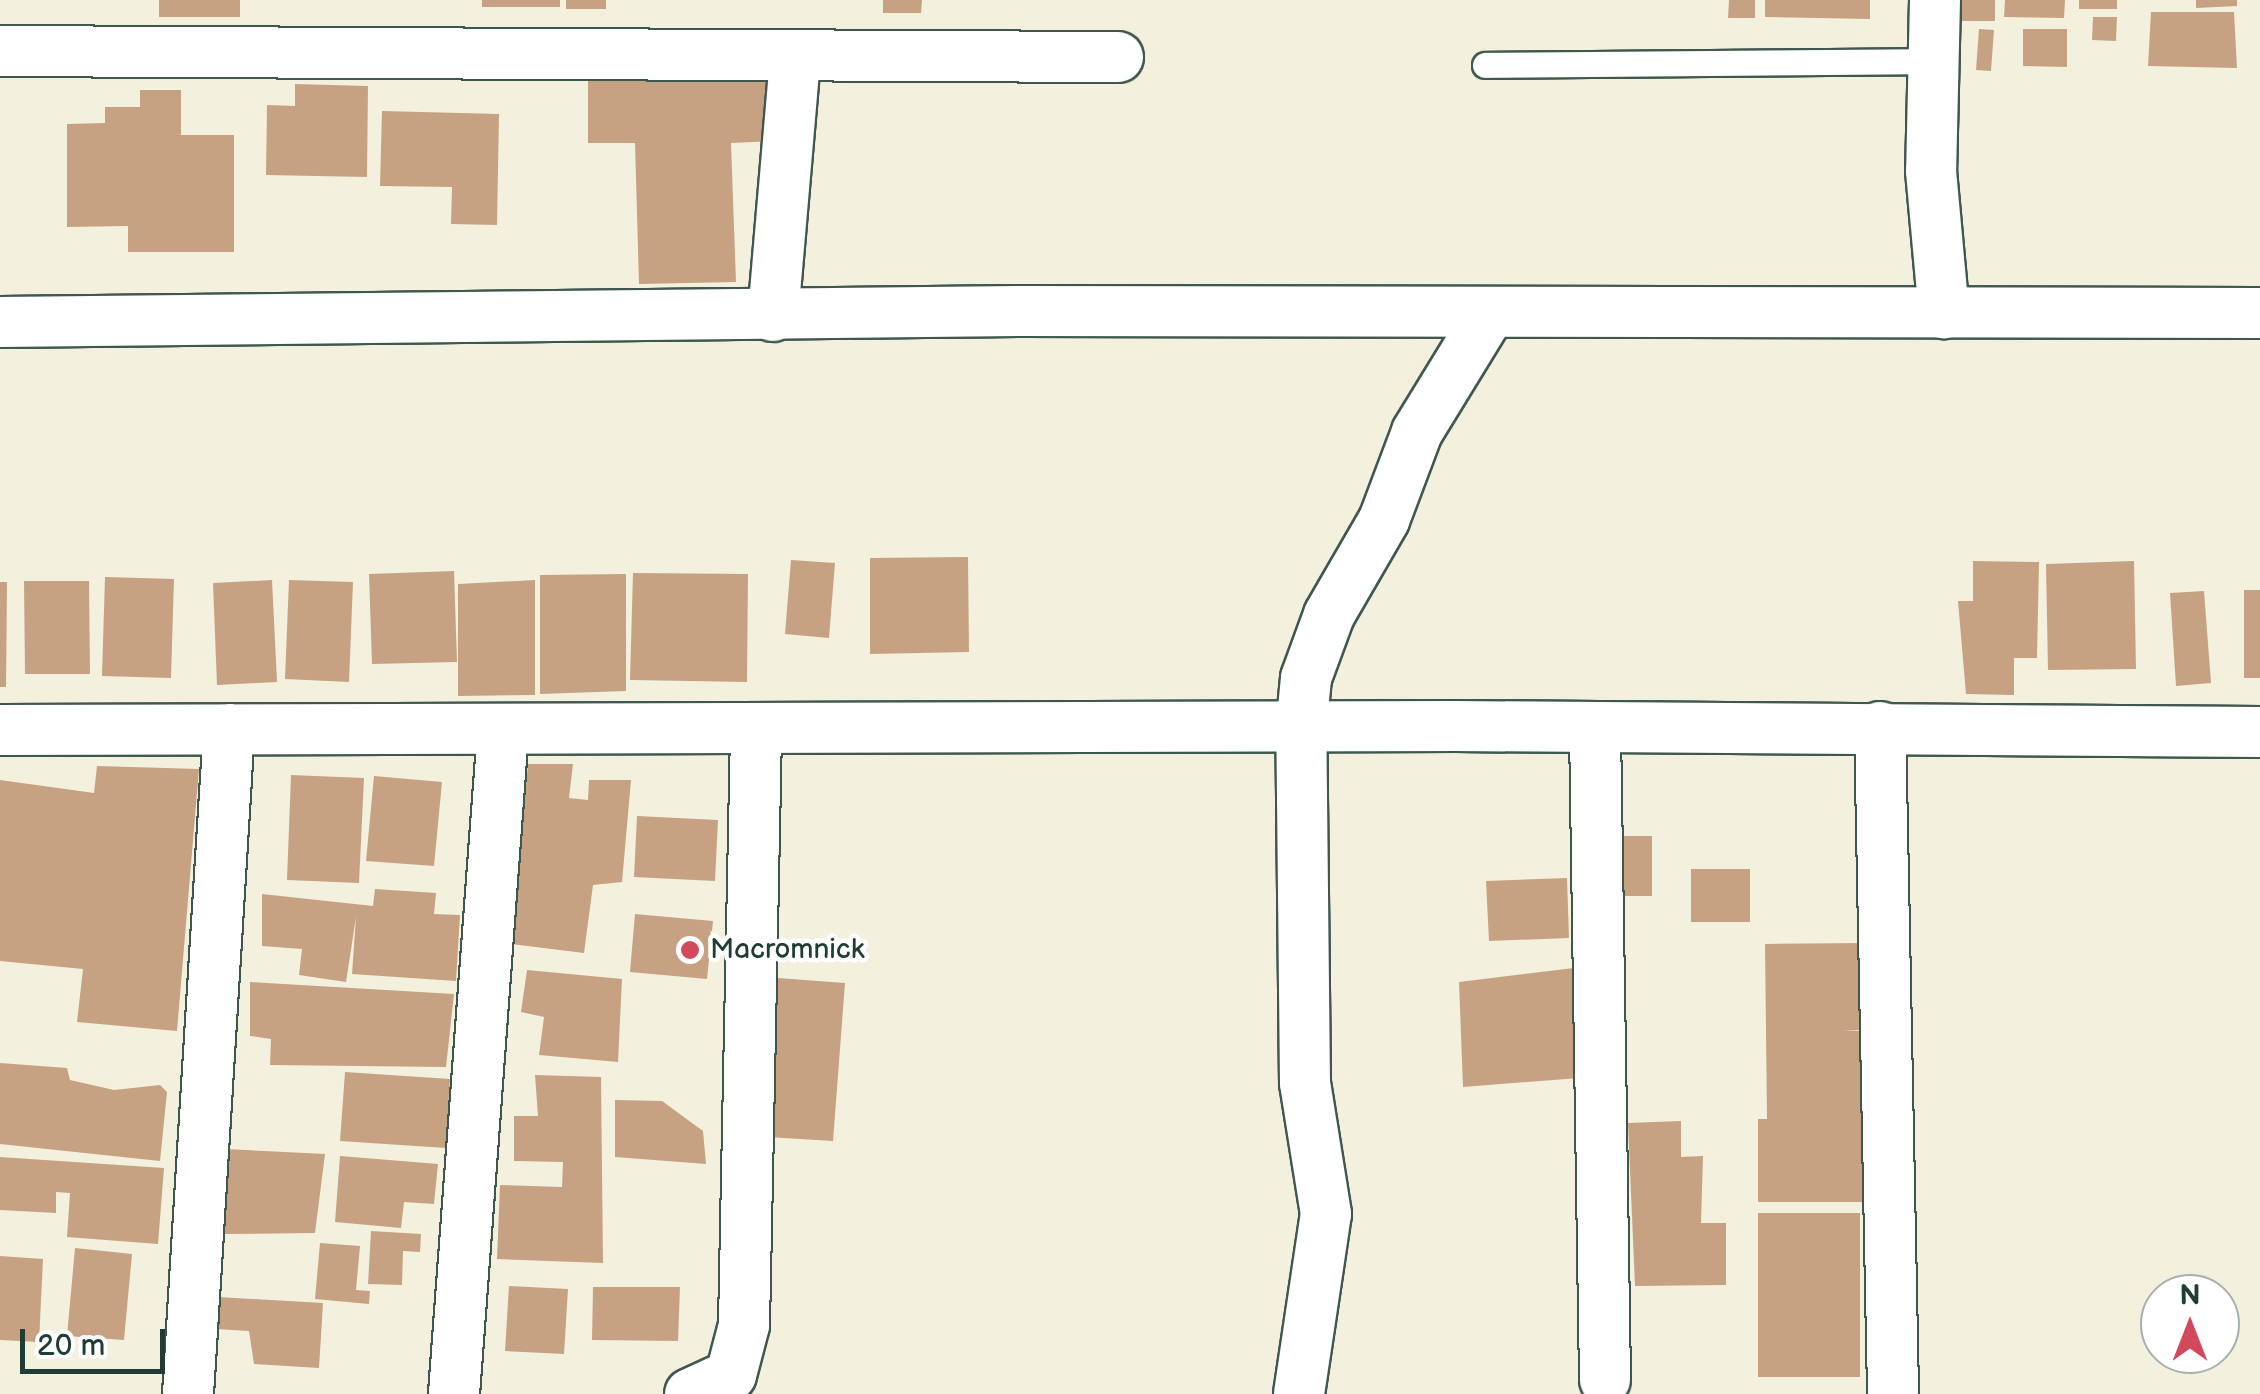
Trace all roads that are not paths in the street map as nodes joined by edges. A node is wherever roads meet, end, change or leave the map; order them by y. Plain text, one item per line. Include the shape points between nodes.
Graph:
1 (1935, 0) edge
2 (0, 51) edge
3 (1118, 57) dead end
4 (795, 59) junction
5 (1933, 61) junction
6 (1486, 65) dead end
7 (1490, 312) junction
8 (1944, 314) junction
9 (2260, 314) edge
10 (773, 316) junction
11 (0, 322) edge
12 (1596, 728) junction
13 (1880, 728) junction
14 (229, 729) junction
15 (0, 730) edge
16 (1301, 730) junction
17 (503, 732) junction
18 (756, 732) junction
19 (2260, 732) edge
20 (1605, 1380) dead end
21 (1892, 1393) edge
22 (188, 1394) edge
23 (454, 1394) edge
24 (690, 1394) edge
25 (1299, 1394) edge

1 - 5 street
2 - 4 street via 454,49
3 - 4 street
4 - 10 street
5 - 6 lane
5 - 8 street via 1931,172
7 - 8 street
7 - 10 street
7 - 16 street via 1449,371 1384,520 1322,630 1306,678
8 - 9 street
10 - 11 street
12 - 13 street
12 - 16 street
12 - 20 street
13 - 19 street
13 - 21 street
14 - 15 street
14 - 17 street
14 - 22 street
16 - 18 street
16 - 25 street via 1305,1083 1326,1214
17 - 18 street
17 - 23 street
18 - 24 street via 744,1325 730,1375

